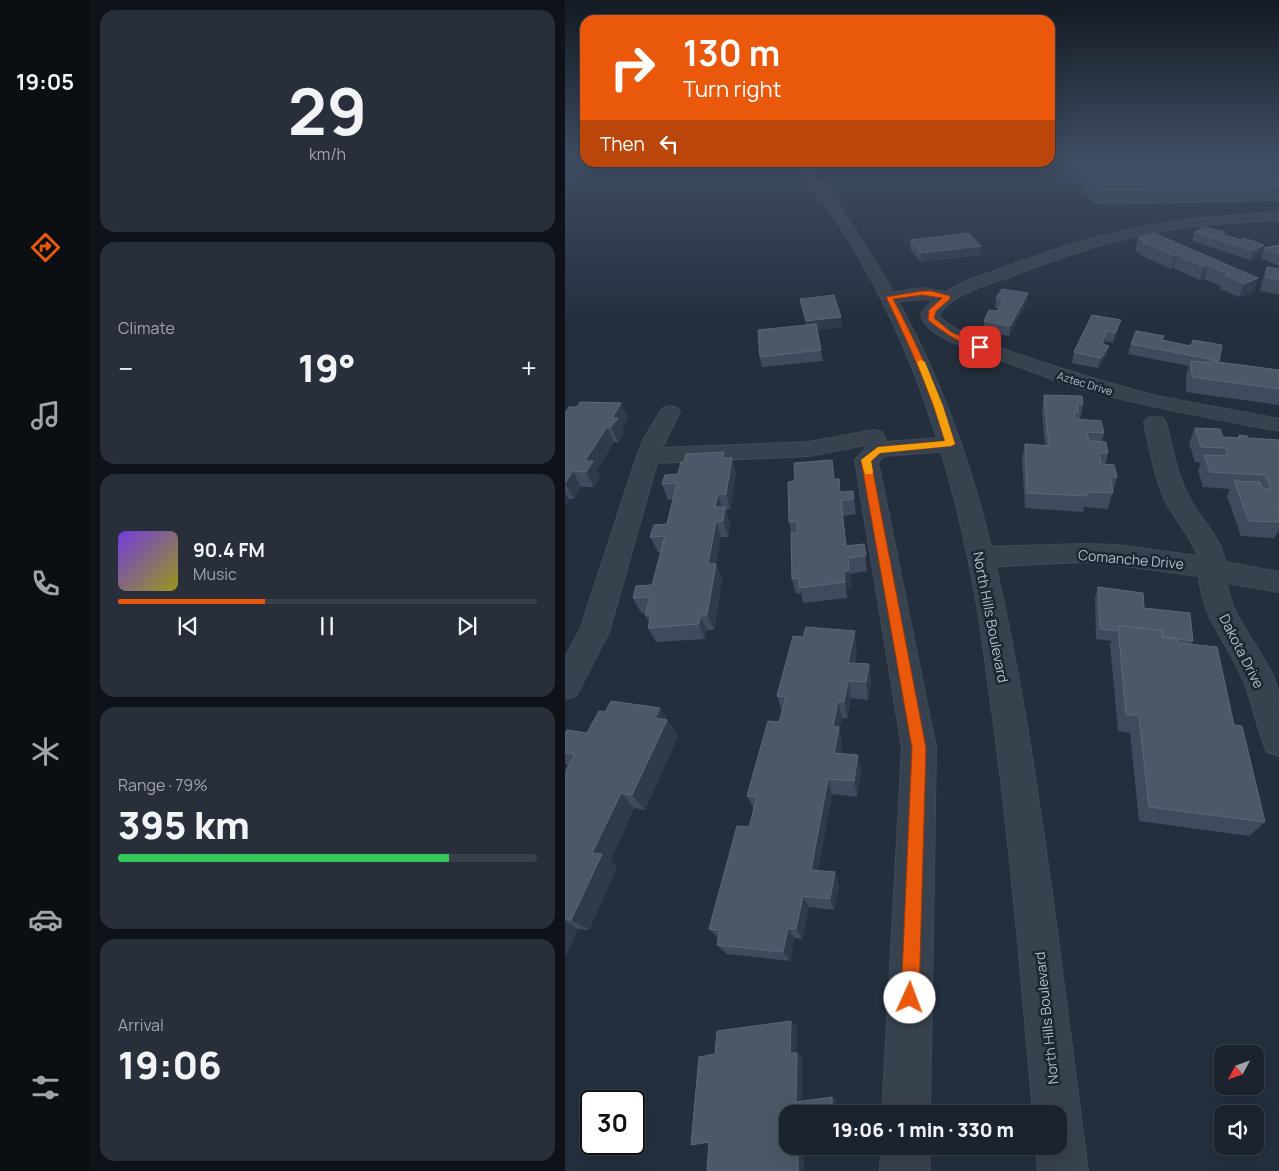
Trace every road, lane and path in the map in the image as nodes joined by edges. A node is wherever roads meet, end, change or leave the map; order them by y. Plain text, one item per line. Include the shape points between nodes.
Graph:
1 (836, 212) edge
2 (1279, 216) edge
3 (889, 297) junction
4 (947, 297) junction
5 (669, 412) dead end
6 (1155, 423) dead end
7 (1279, 425) edge
8 (948, 436) junction
9 (876, 444) junction
10 (649, 456) junction
11 (981, 557) junction
12 (1212, 569) junction
13 (1279, 582) edge
14 (565, 686) edge
15 (1279, 741) edge
16 (907, 1105) edge
17 (1056, 1105) edge
18 (905, 1155) edge
19 (1061, 1155) edge
20 (905, 1171) edge
21 (1063, 1171) edge

1 - 3 street, North Hills Boulevard
2 - 4 street, Aztec Drive via 1180,225 1105,240 1070,249
3 - 4 street via 932,293
3 - 8 street, North Hills Boulevard via 917,352
4 - 7 street, Aztec Drive via 932,310 931,319 940,328 965,341 1111,391
5 - 10 street
6 - 12 street, Dakota Drive via 1170,483 1179,503 1207,545
8 - 9 street
8 - 11 street, North Hills Boulevard
9 - 10 street
9 - 16 street via 866,460 919,748
10 - 14 street via 594,632
11 - 12 street, Comanche Drive via 1084,553 1188,563
11 - 17 street, North Hills Boulevard via 1022,798
12 - 13 street, Comanche Drive
12 - 15 street, Dakota Drive via 1215,595 1223,617 1260,683
18 - 20 street
19 - 21 street

